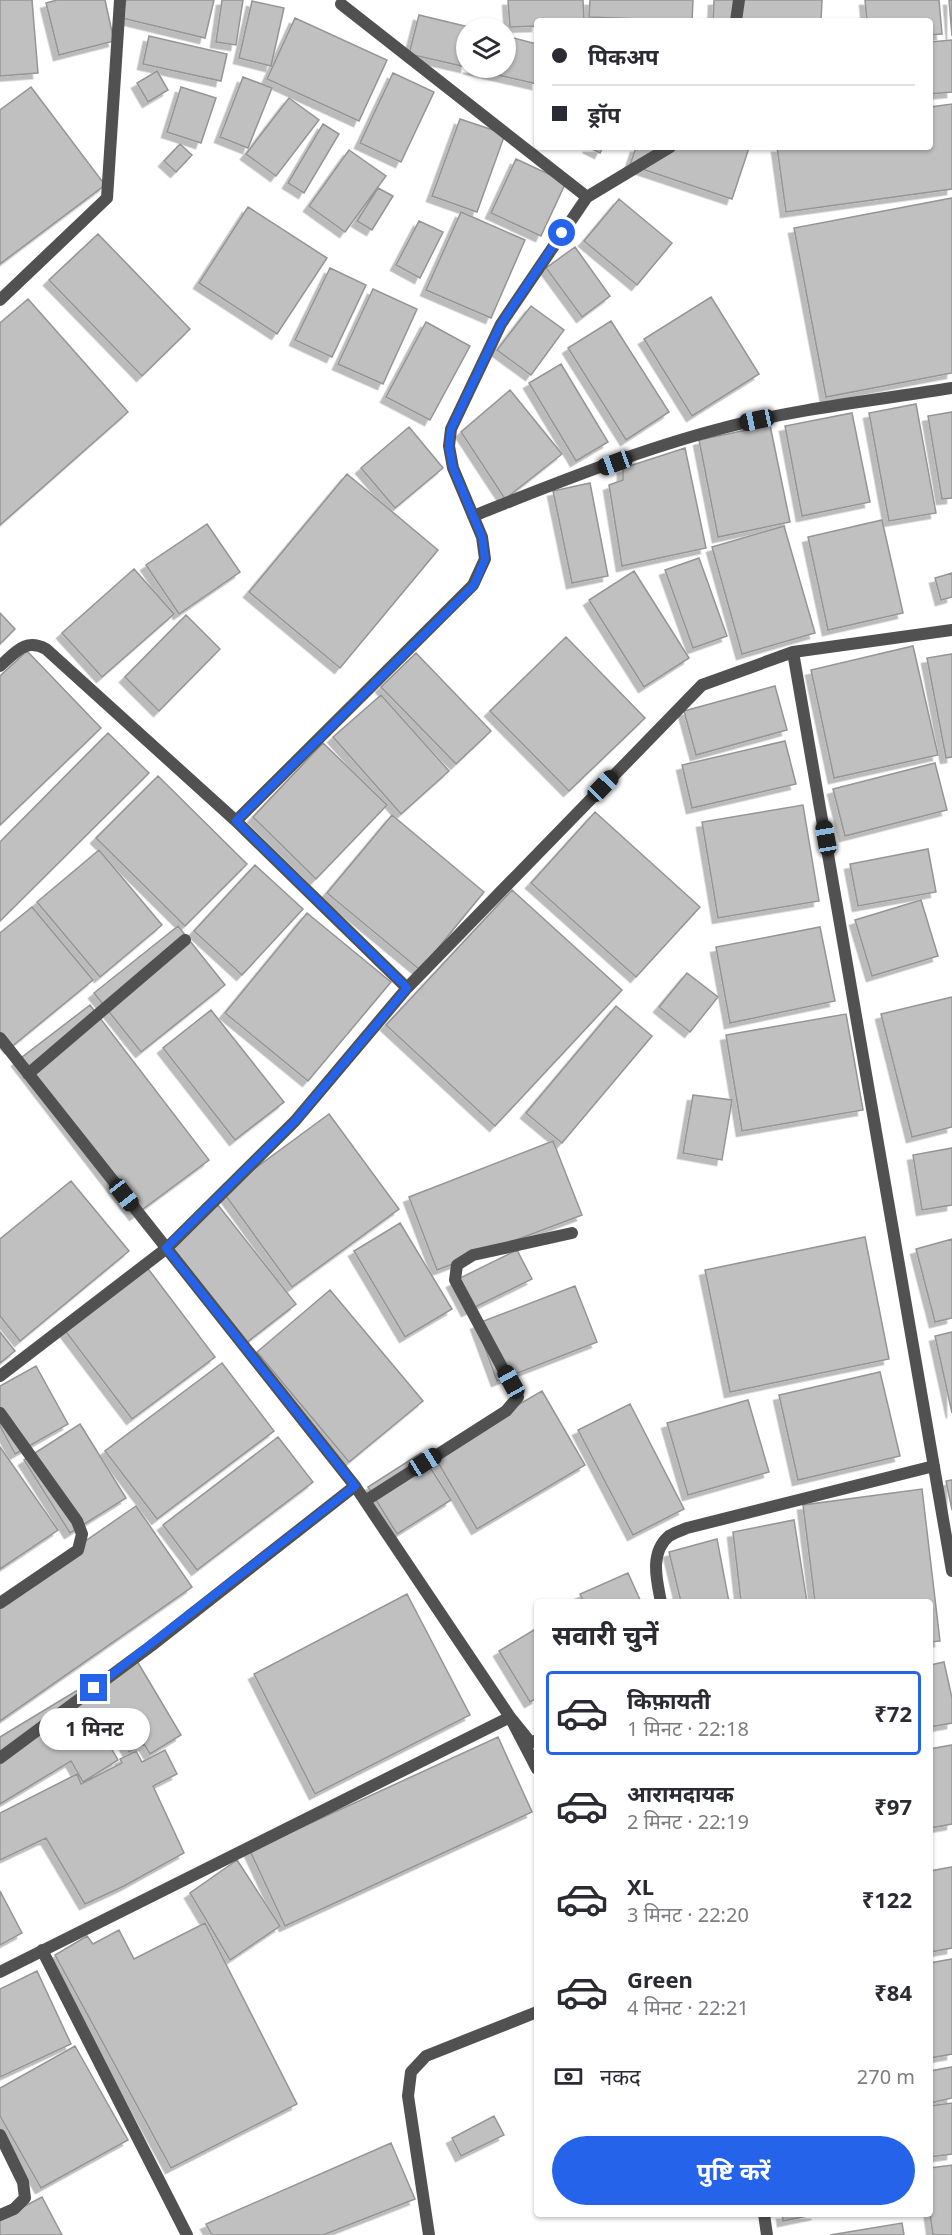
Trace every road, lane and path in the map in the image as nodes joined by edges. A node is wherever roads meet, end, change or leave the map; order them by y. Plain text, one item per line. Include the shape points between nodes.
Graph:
1 (120, 0) edge
2 (739, 0) edge
3 (342, 4) dead end
4 (736, 18) edge
5 (665, 150) edge
6 (587, 197) junction
7 (0, 300) edge
8 (952, 388) edge
9 (473, 516) junction
10 (952, 630) edge
11 (794, 651) junction
12 (0, 666) edge
13 (236, 821) junction
14 (185, 940) dead end
15 (407, 988) junction
16 (0, 1038) edge
17 (28, 1074) junction
18 (572, 1233) dead end
19 (166, 1248) junction
20 (0, 1376) edge
21 (0, 1413) edge
22 (934, 1466) junction
23 (355, 1486) junction
24 (365, 1500) junction
25 (952, 1572) edge
26 (660, 1599) edge
27 (0, 1603) edge
28 (510, 1717) junction
29 (534, 1742) edge
30 (0, 1758) edge
31 (534, 1763) edge
32 (42, 1950) junction
33 (0, 1972) edge
34 (534, 2013) edge
35 (0, 2135) edge
36 (0, 2215) edge
37 (764, 2217) edge
38 (187, 2235) edge
39 (429, 2235) edge
40 (767, 2235) edge

1 - 7 street via 107,198
2 - 4 street
3 - 6 street
5 - 6 street
6 - 9 street via 501,324 451,429 453,468
8 - 9 street via 725,427 676,441
9 - 13 street via 482,537 485,559 474,585
10 - 11 street
11 - 15 street via 702,685
11 - 22 street
12 - 13 street via 28,644 46,649
13 - 15 street
14 - 17 street
15 - 19 street via 295,1121
16 - 17 street
17 - 19 street
18 - 24 street via 473,1255 457,1265 455,1280 518,1397 506,1411
19 - 20 street
19 - 23 street
21 - 27 street via 77,1521 82,1534 78,1550
22 - 25 street
22 - 26 street via 687,1528 669,1537 659,1550 655,1568
23 - 24 street
23 - 30 street
24 - 28 street
28 - 29 street via 531,1743
28 - 31 street
28 - 32 street
32 - 33 street
32 - 38 street
34 - 39 street via 426,2056 411,2072 408,2096
35 - 36 street via 23,2182 25,2198
37 - 40 street

